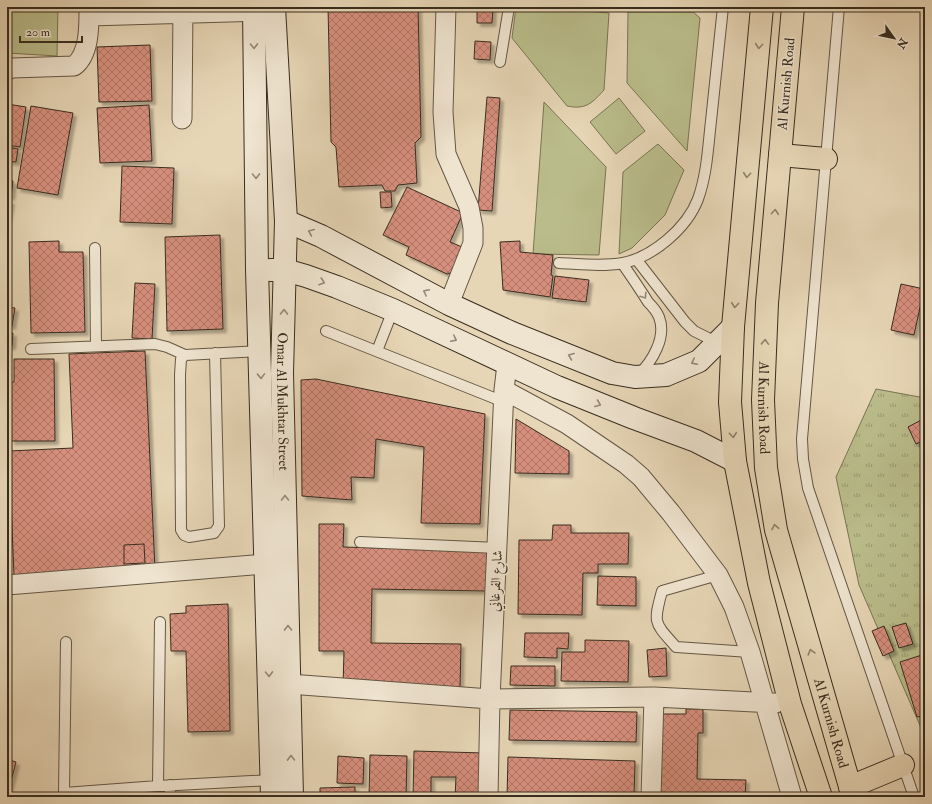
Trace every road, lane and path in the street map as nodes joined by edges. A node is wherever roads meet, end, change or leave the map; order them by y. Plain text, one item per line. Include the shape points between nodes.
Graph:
1 (446, 7) edge
2 (509, 7) edge
3 (723, 7) edge
4 (762, 7) edge
5 (793, 7) edge
6 (839, 7) edge
7 (264, 9) edge
8 (183, 11) edge
9 (89, 12) edge
10 (500, 62) dead end
11 (7, 70) edge
12 (182, 119) dead end
13 (780, 155) junction
14 (826, 159) junction
15 (286, 221) junction
16 (95, 248) dead end
17 (636, 259) junction
18 (559, 263) dead end
19 (622, 263) junction
20 (257, 269) junction
21 (285, 270) junction
22 (449, 304) junction
23 (393, 310) junction
24 (733, 327) junction
25 (326, 331) dead end
26 (718, 343) junction
27 (96, 346) junction
28 (31, 349) dead end
29 (260, 351) junction
30 (377, 351) junction
31 (215, 354) junction
32 (185, 355) junction
33 (507, 364) junction
34 (635, 377) junction
35 (504, 396) junction
36 (284, 439) junction
37 (263, 441) junction
38 (735, 461) junction
39 (360, 542) dead end
40 (498, 548) junction
41 (266, 564) junction
42 (718, 575) junction
43 (7, 585) edge
44 (160, 622) dead end
45 (66, 642) dead end
46 (750, 652) junction
47 (289, 684) junction
48 (654, 697) junction
49 (490, 699) junction
50 (764, 703) junction
51 (790, 704) junction
52 (903, 765) junction
53 (170, 785) junction
54 (158, 786) junction
55 (272, 788) edge
56 (852, 792) edge
57 (63, 795) edge
58 (170, 797) edge
59 (292, 797) edge
60 (488, 797) edge
61 (651, 797) edge
62 (792, 797) edge
63 (821, 797) edge
64 (914, 797) edge

1 - 22 street via 443,112 446,154 469,207 473,228 473,243
2 - 10 lane
3 - 17 lane via 705,172 698,200 683,225 662,245
4 -> 24 highway
5 - 13 highway, Al Kurnish Road
6 - 14 lane
7 - 8 street
7 - 15 main road, Omar Al Mukhtar Street
7 -> 20 main road, Omar Al Mukhtar Street
8 - 9 street
8 - 12 street
9 - 11 street via 85,50 80,61 74,66
13 - 14 highway
56 -> 13 highway, Al Kurnish Road via 776,530 766,468 763,400 767,303
14 - 52 lane via 802,439 803,459 808,488
15 - 21 main road, Omar Al Mukhtar Street
22 -> 15 main road via 321,236
16 - 27 lane
17 - 19 lane
17 - 26 lane via 684,322
18 - 19 lane via 600,266
19 -> 34 lane via 659,317 661,330 653,356 646,368
20 - 21 main road
20 - 29 main road, Omar Al Mukhtar Street
21 -> 23 main road via 337,287
36 -> 21 main road, Omar Al Mukhtar Street via 282,373
34 -> 22 main road via 612,373 512,333
23 - 30 lane
23 -> 33 main road
24 - 26 main road
24 -> 38 highway via 730,402
25 - 30 lane
26 -> 34 main road via 699,361 666,375
27 - 28 lane
27 - 32 lane via 155,344
29 - 31 lane
29 -> 37 main road, Omar Al Mukhtar Street
30 - 35 lane
31 - 32 lane
31 - 32 lane via 219,526 214,533 189,537 181,530 180,375 181,359
33 - 35 street, شارع الفرغاني
33 -> 38 main road via 634,418 696,440
35 - 40 street, شارع الفرغاني
35 - 42 street via 567,424 626,464 641,477 671,513
36 - 37 main road
47 -> 36 main road, Omar Al Mukhtar Street
37 - 41 main road, Omar Al Mukhtar Street
38 - 51 highway via 759,583
39 - 40 lane
40 - 49 street, شارع الفرغاني
41 - 43 street
41 -> 55 main road, Omar Al Mukhtar Street
42 - 46 street via 734,607
42 - 46 lane via 662,591 655,614 658,627 676,648
44 - 54 lane
45 - 57 lane
46 - 50 street
47 - 49 street
59 -> 47 main road, Omar Al Mukhtar Street
48 - 49 street
48 - 50 street
48 - 61 street
49 - 60 street, شارع الفرغاني
50 - 51 street
50 - 62 street
51 - 63 highway
52 - 56 highway
52 - 64 lane
53 - 54 lane
53 - 55 lane
53 - 58 lane
54 - 57 lane

